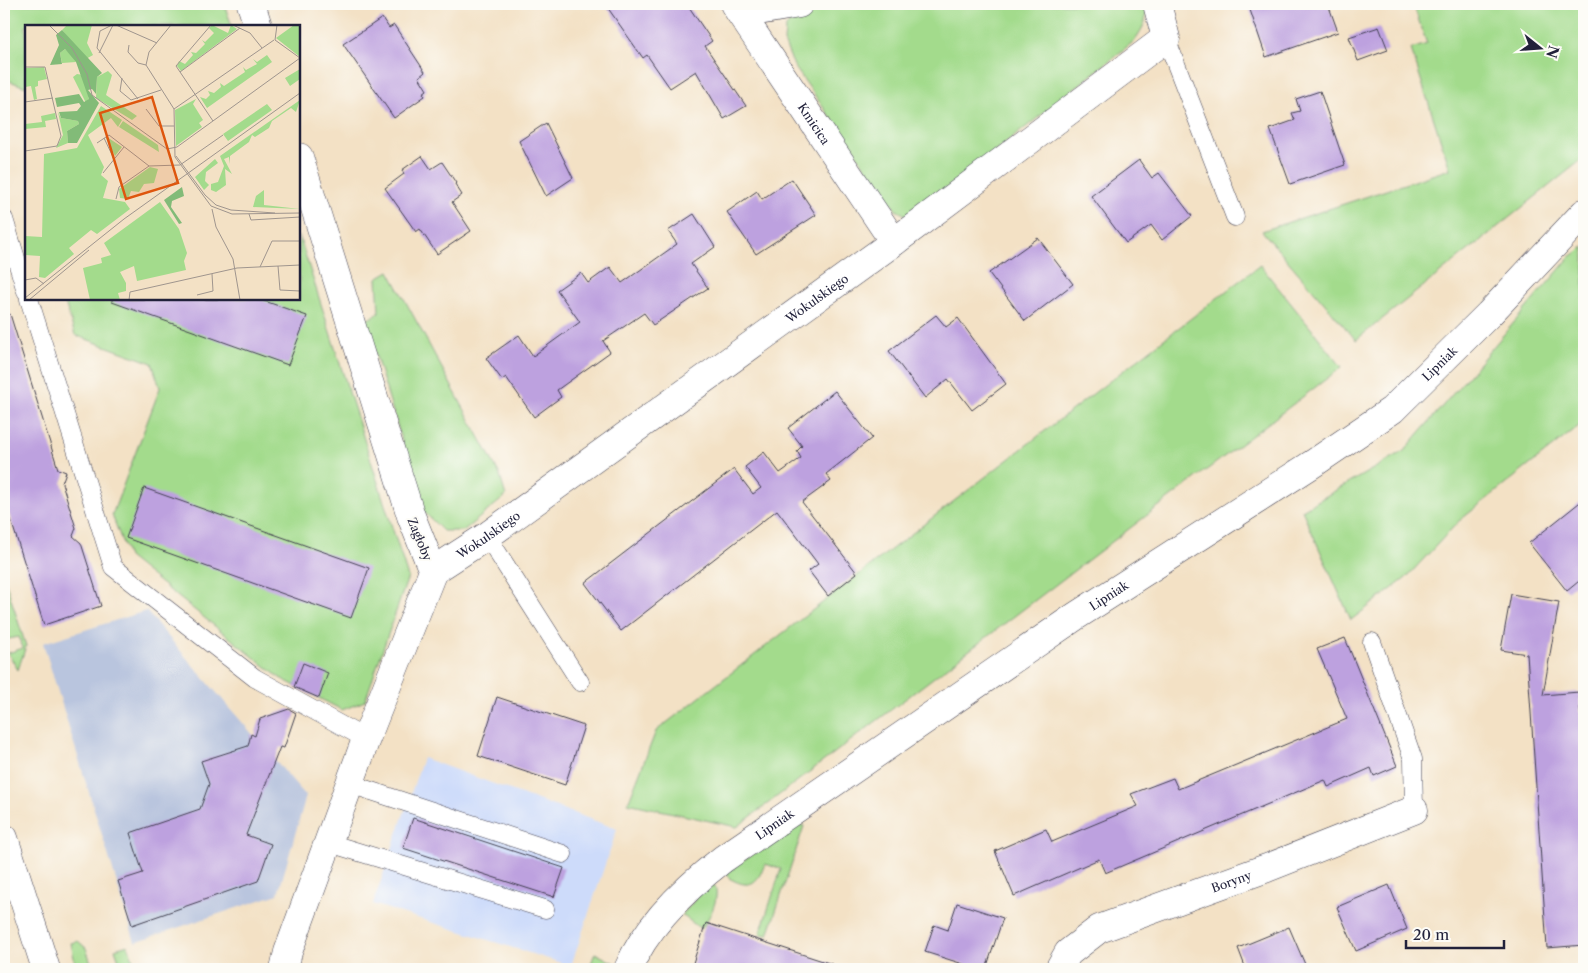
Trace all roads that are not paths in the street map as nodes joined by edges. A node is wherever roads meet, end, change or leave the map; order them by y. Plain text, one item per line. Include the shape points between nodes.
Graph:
1 (251, 4) edge
2 (799, 4) edge
3 (1158, 4) edge
4 (737, 9) edge
5 (258, 25) edge
6 (1166, 38) junction
7 (300, 160) edge
8 (1584, 213) edge
9 (1235, 217) dead end
10 (4, 219) edge
11 (894, 242) junction
12 (25, 287) edge
13 (29, 300) edge
14 (487, 536) junction
15 (433, 571) junction
16 (1372, 642) dead end
17 (580, 682) dead end
18 (366, 738) junction
19 (350, 784) junction
20 (1414, 810) joint
21 (4, 838) edge
22 (329, 843) junction
23 (563, 854) dead end
24 (545, 909) dead end
25 (46, 969) edge
26 (284, 969) edge
27 (628, 969) edge
28 (1059, 969) edge

1 - 5 street
2 - 4 street
3 - 6 street
4 - 11 street, Kmicica
6 - 9 lane
6 - 11 street, Wokulskiego
7 - 15 street, Zagłoby via 411,516
8 - 27 street, Lipniak via 1392,410 1076,616 723,859 681,894 644,941
10 - 12 lane
11 - 14 street, Wokulskiego
13 - 18 lane via 113,567 255,678
14 - 15 street, Wokulskiego
14 - 17 lane
15 - 18 street, Zagłoby
16 - 20 lane via 1413,759
18 - 19 street, Zagłoby
19 - 22 street, Zagłoby
19 - 23 lane
20 - 28 street, Boryny via 1099,929 1068,953
21 - 25 street
22 - 24 lane
22 - 26 street, Zagłoby

